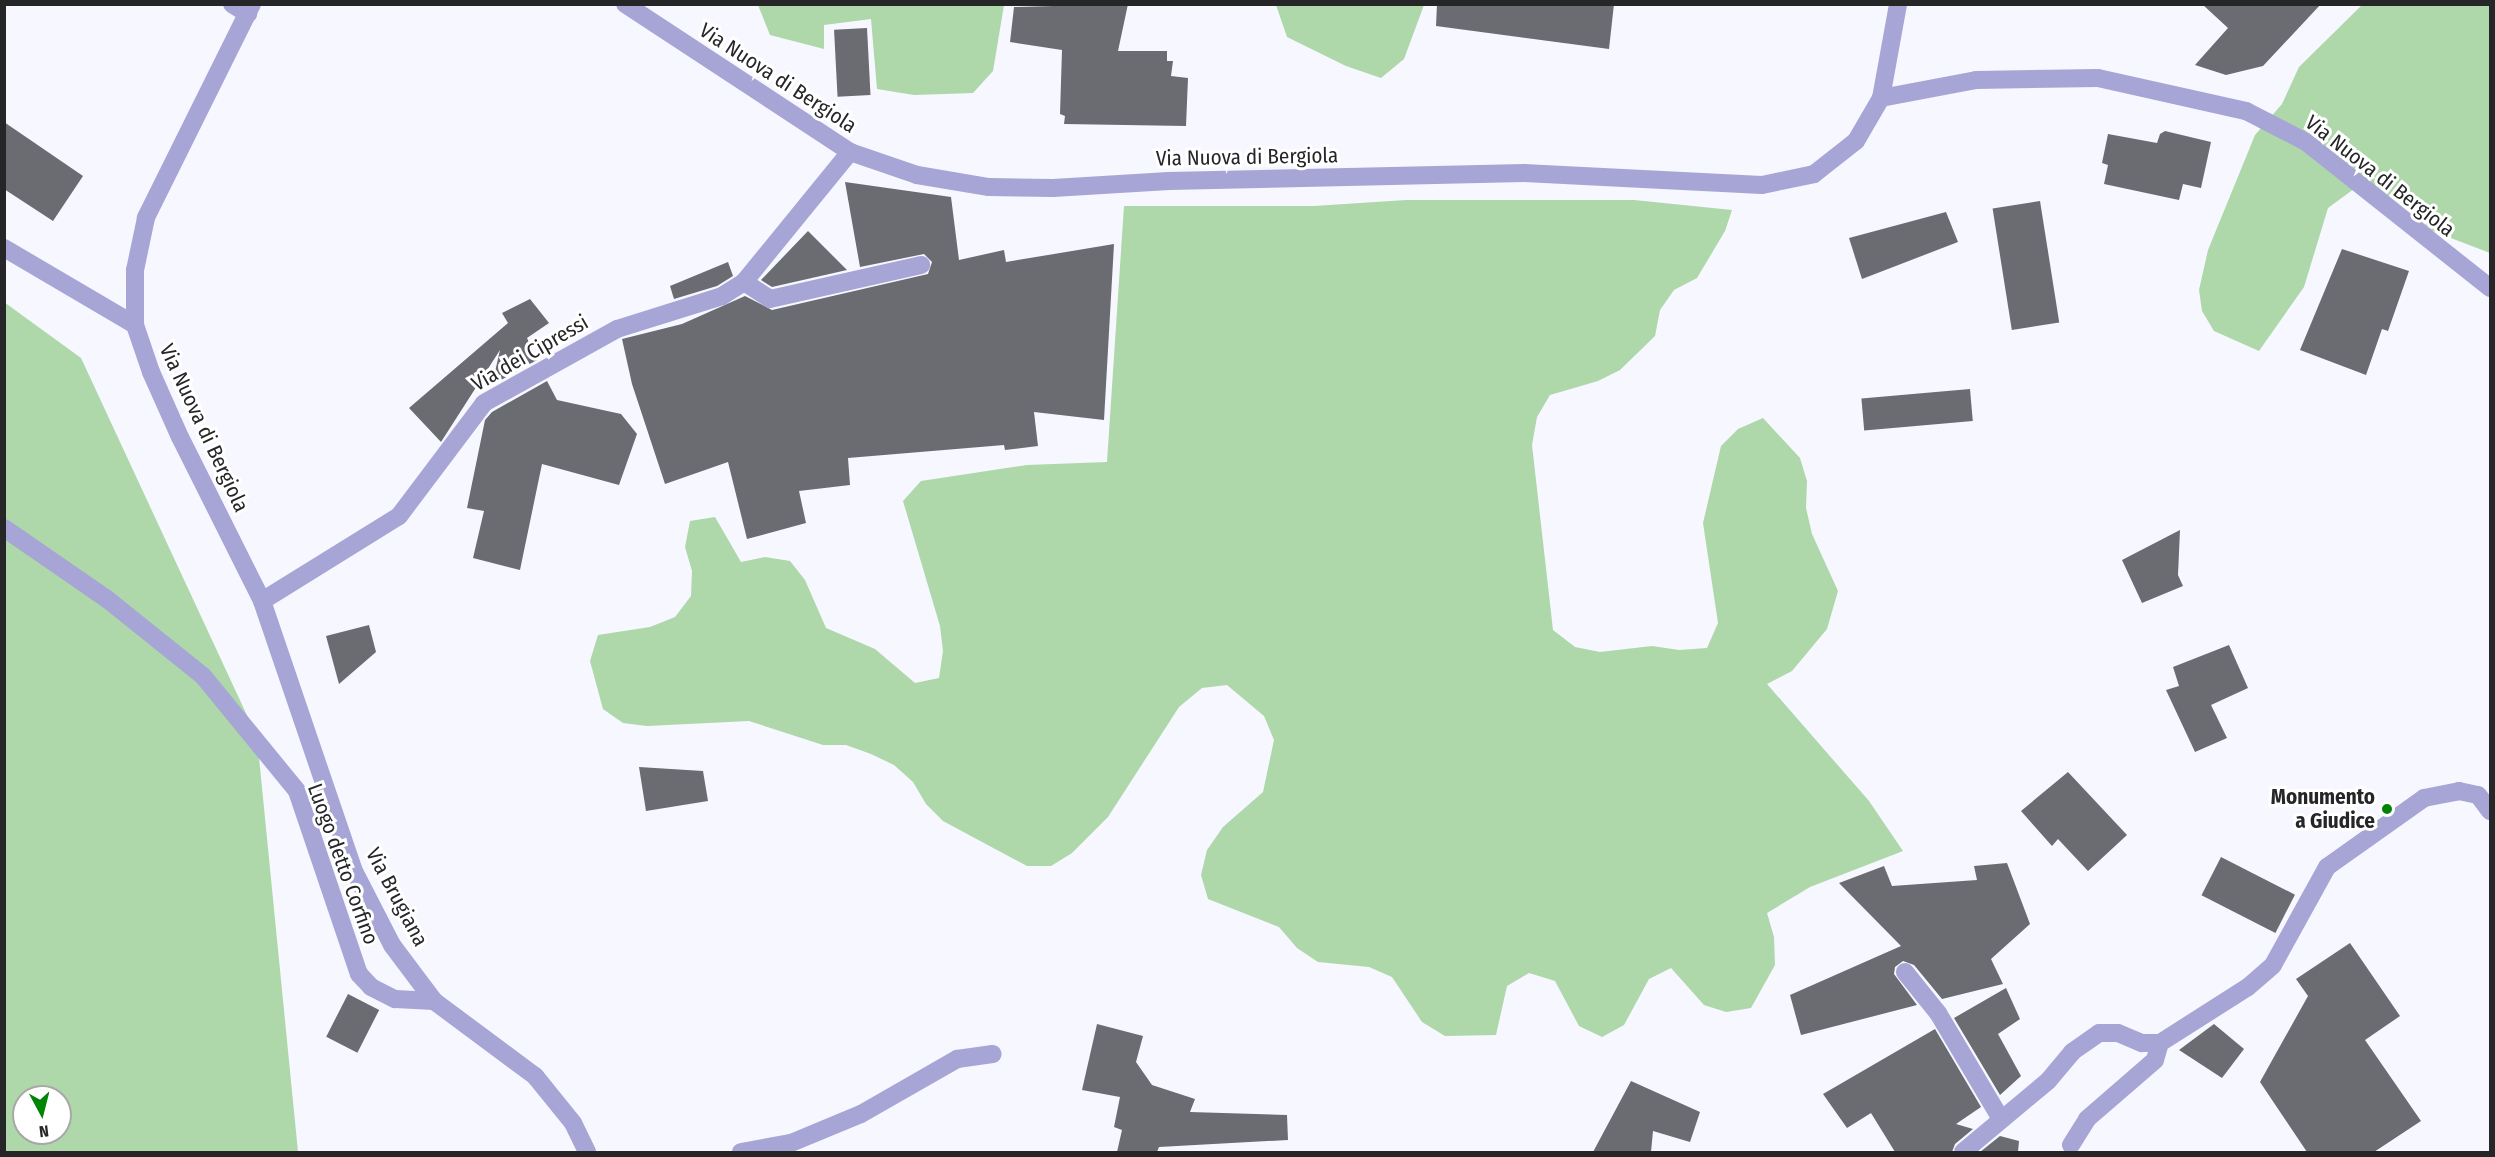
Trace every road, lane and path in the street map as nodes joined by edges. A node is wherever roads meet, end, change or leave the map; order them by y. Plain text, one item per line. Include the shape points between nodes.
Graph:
1 (625, 4) edge
2 (1898, 4) edge
3 (244, 8) edge
4 (1881, 98) junction
5 (850, 152) junction
6 (4, 248) edge
7 (921, 265) dead end
8 (744, 282) junction
9 (2490, 288) edge
10 (135, 325) junction
11 (4, 528) edge
12 (262, 600) junction
13 (2490, 811) edge
14 (1905, 972) dead end
15 (434, 1001) junction
16 (2160, 1043) junction
17 (993, 1054) dead end
18 (2001, 1119) junction
19 (2071, 1144) dead end
20 (587, 1152) edge
21 (741, 1152) edge
22 (1963, 1152) edge

1 - 5 street, Via Nuova di Bergiola
2 - 4 street, Via Nuova di Bergiola
3 - 10 street, Via Nuova di Bergiola via 146,218 135,270
4 - 5 street, Via Nuova di Bergiola via 1856,141 1820,172 1762,185 1524,173 989,187 917,175
4 - 9 street, Via Nuova di Bergiola via 1976,80 2098,78 2246,111 2307,142
5 - 8 street, Via dei Cipressi
6 - 10 street
7 - 8 street via 770,298
8 - 12 street, Via dei Cipressi via 722,296 617,329 484,403 472,413 428,482 399,516
10 - 12 street, Via Nuova di Bergiola via 150,372
11 - 15 street, Luogo detto Corfino via 107,599 203,676 297,791 359,974 371,987 395,999
12 - 15 street, Via Brugiana via 353,869 392,945
13 - 16 street via 2478,795 2459,790 2424,798 2327,867 2273,965 2248,987
14 - 18 street via 1938,1013
15 - 20 street, Via Brugiana via 535,1076 573,1123
16 - 18 street via 2142,1043 2118,1032 2099,1034 2072,1052 2048,1081
16 - 19 street via 2155,1060 2087,1119
17 - 21 street via 957,1059 861,1114 791,1143
18 - 22 street

